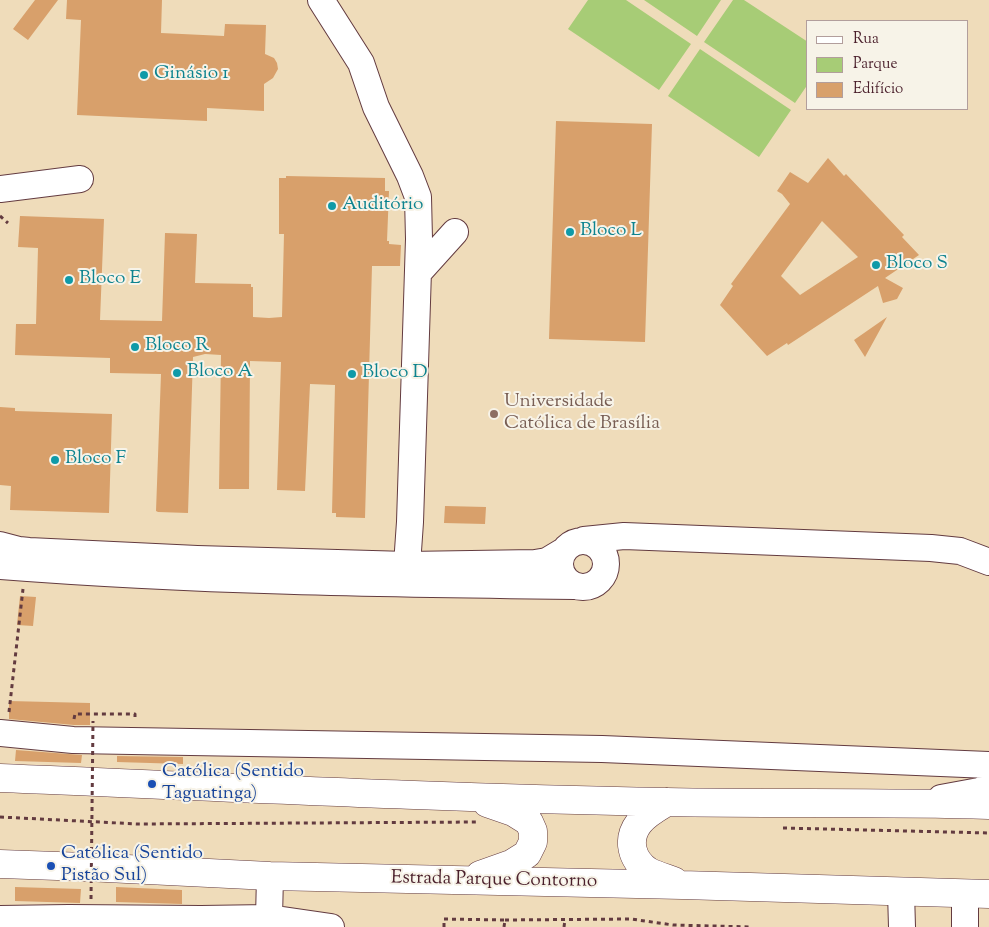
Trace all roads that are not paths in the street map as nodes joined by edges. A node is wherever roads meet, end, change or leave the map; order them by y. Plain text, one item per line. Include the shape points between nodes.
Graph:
1 (321, 0) edge
2 (80, 179) dead end
3 (0, 189) edge
4 (455, 232) dead end
5 (418, 273) junction
6 (648, 538) junction
7 (584, 540) junction
8 (989, 544) edge
9 (0, 545) edge
10 (562, 552) junction
11 (960, 552) junction
12 (989, 562) edge
13 (407, 565) junction
14 (0, 566) edge
15 (607, 566) junction
16 (576, 586) junction
17 (3, 733) edge
18 (989, 765) edge
19 (0, 778) edge
20 (989, 787) edge
21 (465, 797) junction
22 (667, 802) junction
23 (913, 803) junction
24 (989, 805) edge
25 (0, 864) edge
26 (270, 876) junction
27 (465, 880) junction
28 (682, 885) junction
29 (902, 892) junction
30 (977, 894) edge
31 (270, 918) junction
32 (0, 919) edge
33 (331, 927) edge
34 (902, 927) edge
35 (965, 927) edge

1 - 5 street via 361,63 376,107 418,197
2 - 3 street
4 - 5 street
5 - 13 street
6 - 7 street via 624,536
6 - 11 street via 722,529
6 - 15 street via 620,554
7 - 10 street via 571,543
7 - 15 street via 596,544 605,554
8 - 11 street
9 - 13 street via 19,550 197,559
10 - 13 street via 547,561 535,563
10 - 16 street via 559,566 564,579
11 - 12 street
14 - 16 street via 263,580
15 - 16 street via 601,579 590,587
17 - 18 street via 73,740 602,749
19 - 21 highway
20 - 23 street
21 - 22 highway
21 - 27 highway via 513,812 529,822 533,842 527,854 511,864
22 - 23 highway
22 - 28 highway via 638,824 631,847 635,858 648,871
23 - 24 highway
25 - 26 highway, Estrada Parque Contorno
26 - 27 highway, Estrada Parque Contorno
26 - 31 street
27 - 28 highway, Estrada Parque Contorno
28 - 29 highway, Estrada Parque Contorno
29 - 30 highway, Estrada Parque Contorno
29 - 34 street
30 - 35 street
31 - 32 street
31 - 33 street

